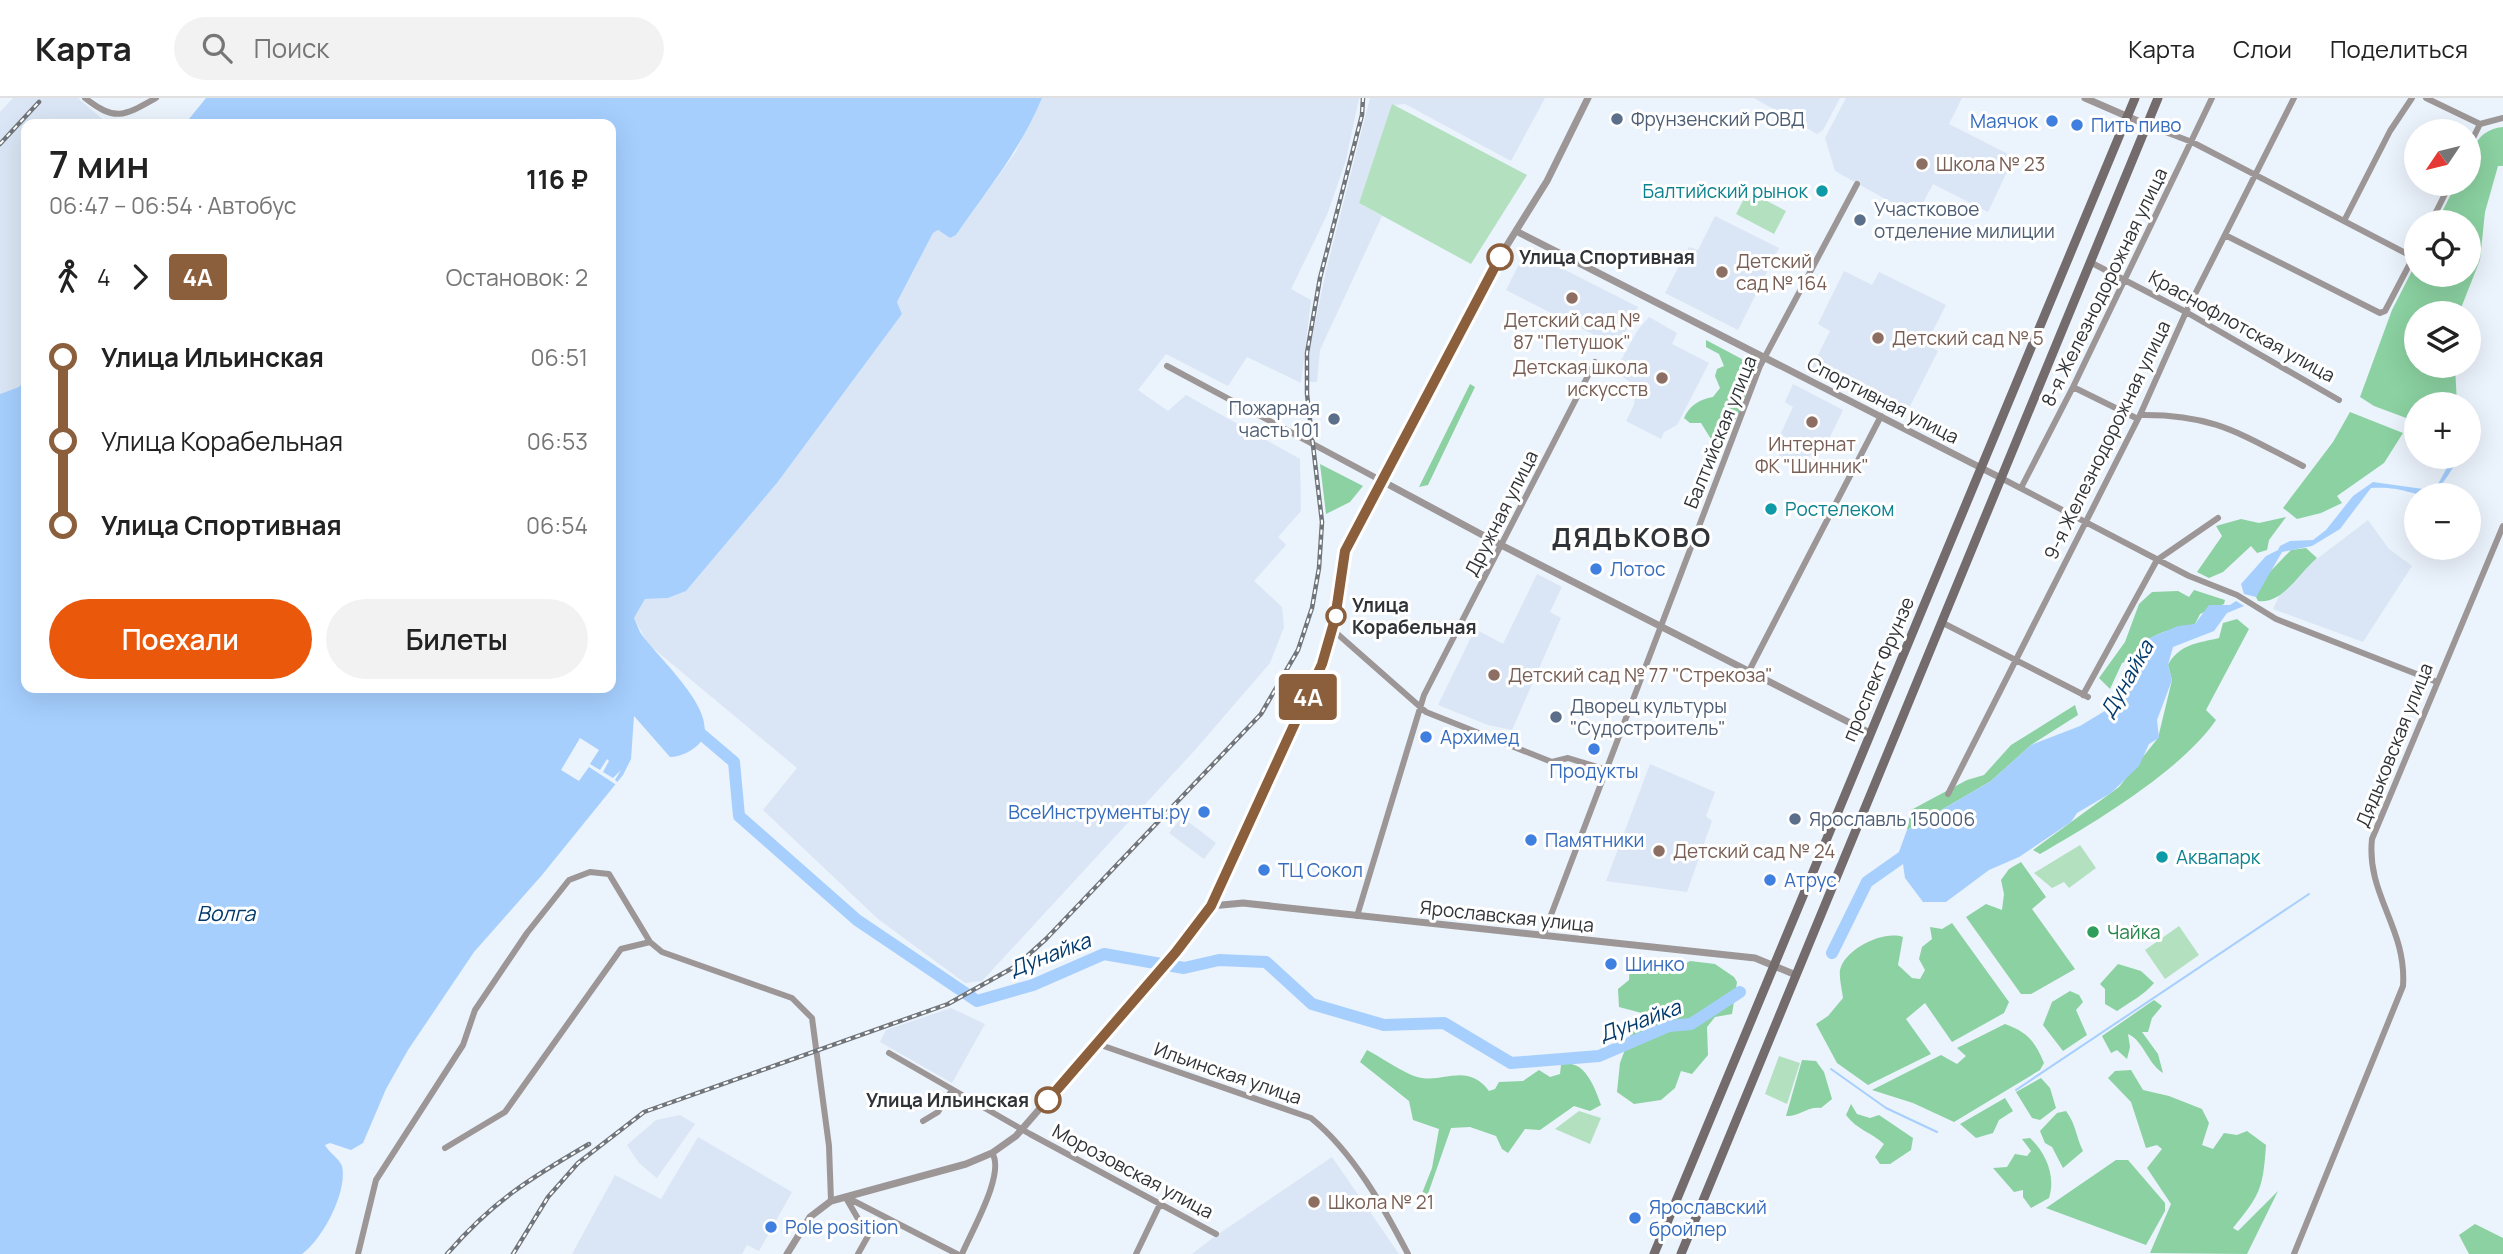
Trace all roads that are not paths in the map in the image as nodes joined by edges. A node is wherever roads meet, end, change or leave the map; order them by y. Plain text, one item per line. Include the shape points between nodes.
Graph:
1 (85, 98) edge
2 (156, 98) edge
3 (1588, 98) edge
4 (2085, 98) edge
5 (2135, 98) edge
6 (2158, 98) edge
7 (2212, 98) edge
8 (2294, 98) edge
9 (2412, 98) edge
10 (2426, 98) edge
11 (2126, 118) junction
12 (2503, 118) edge
13 (2470, 119) edge
14 (2482, 123) edge
15 (2147, 125) junction
16 (2192, 142) junction
17 (2257, 174) junction
18 (1857, 184) dead end
19 (2344, 221) junction
20 (1516, 231) junction
21 (2227, 236) junction
22 (2404, 248) edge
23 (2090, 262) junction
24 (2404, 274) edge
25 (2124, 280) junction
26 (2186, 313) junction
27 (1765, 359) junction
28 (1595, 362) dead end
29 (1167, 366) dead end
30 (2073, 387) junction
31 (2339, 400) dead end
32 (1881, 416) junction
33 (2139, 417) junction
34 (2303, 466) dead end
35 (1980, 467) junction
36 (2001, 478) junction
37 (1382, 481) junction
38 (2021, 488) junction
39 (2218, 518) dead end
40 (2086, 522) junction
41 (2503, 526) edge
42 (1503, 546) junction
43 (2157, 561) junction
44 (1941, 622) junction
45 (1662, 626) junction
46 (1333, 630) junction
47 (2014, 662) junction
48 (1749, 671) junction
49 (2437, 682) junction
50 (1420, 707) junction
51 (1870, 733) junction
52 (1604, 769) junction
53 (1948, 794) dead end
54 (1211, 906) junction
55 (1357, 916) junction
56 (1543, 936) junction
57 (650, 942) junction
58 (1775, 966) junction
59 (1796, 975) junction
60 (1095, 1043) junction
61 (889, 1053) dead end
62 (952, 1090) junction
63 (923, 1121) dead end
64 (1023, 1129) junction
65 (445, 1149) dead end
66 (992, 1153) junction
67 (845, 1196) junction
68 (831, 1201) junction
69 (1161, 1202) junction
70 (1216, 1234) dead end
71 (358, 1254) edge
72 (787, 1254) edge
73 (858, 1254) edge
74 (959, 1254) edge
75 (1136, 1254) edge
76 (1408, 1254) edge
77 (1654, 1254) edge
78 (1681, 1254) edge
79 (2294, 1254) edge

1 - 2 street via 115,116
3 - 20 street
4 - 11 street
5 - 11 main road, проспект Фрунзе
6 - 15 main road, проспект Фрунзе
7 - 16 street, 8-я Железнодорожная улица
8 - 17 street, 9-я Железнодорожная улица
9 - 19 street
10 - 13 street
11 - 15 street
11 - 35 main road, проспект Фрунзе
12 - 14 street
15 - 16 street
15 - 23 main road, проспект Фрунзе
16 - 17 street
16 - 25 street, 8-я Железнодорожная улица
17 - 19 street
17 - 21 street, 9-я Железнодорожная улица
18 - 27 street, Балтийская улица
19 - 22 street
20 - 27 street, Спортивная улица
20 - 37 street via 1486,279
21 - 24 street via 2380,313
21 - 26 street, 9-я Железнодорожная улица
23 - 25 street, Краснофлотская улица
23 - 36 main road, проспект Фрунзе
25 - 26 street, Краснофлотская улица
25 - 30 street, 8-я Железнодорожная улица
26 - 31 street, Краснофлотская улица
26 - 33 street, 9-я Железнодорожная улица
27 - 32 street, Спортивная улица
27 - 45 street, Балтийская улица
28 - 42 street, Дружная улица
29 - 37 street
30 - 33 street
30 - 38 street, 8-я Железнодорожная улица
32 - 35 street, Спортивная улица
32 - 48 street
33 - 34 street via 2181,414 2217,422
33 - 40 street, 9-я Железнодорожная улица
35 - 36 street, Спортивная улица
35 - 51 main road, проспект Фрунзе
36 - 38 street, Спортивная улица
36 - 44 main road, проспект Фрунзе
37 - 42 street
37 - 46 street via 1341,561
38 - 40 street, Спортивная улица
39 - 43 street
40 - 43 street, Спортивная улица
40 - 47 street, 9-я Железнодорожная улица
41 - 49 street, Дядьковская улица
42 - 45 street
42 - 50 street, Дружная улица
43 - 47 street via 2086,696
43 - 49 street, Спортивная улица via 2237,595 2276,620
44 - 47 street
44 - 59 main road, проспект Фрунзе
45 - 48 street
45 - 52 street, Балтийская улица
46 - 50 street
46 - 54 street via 1308,697
47 - 53 street, 9-я Железнодорожная улица
48 - 51 street
49 - 79 street, Дядьковская улица via 2371,846 2372,876 2401,947 2403,986
50 - 52 street via 1552,762 1568,758
50 - 55 street, Дружная улица
51 - 58 main road, проспект Фрунзе
52 - 56 street, Балтийская улица
54 - 55 street, Ярославская улица via 1243,903
54 - 60 street
55 - 56 street, Ярославская улица
56 - 58 street, Ярославская улица via 1755,958
57 - 65 street via 621,949 505,1112
57 - 68 street via 662,952 792,998 812,1018 829,1146
57 - 71 street via 609,874 590,872 569,880 475,1010 463,1045 376,1180
58 - 59 street, Ярославская улица
58 - 77 main road, проспект Фрунзе
59 - 78 main road, проспект Фрунзе
60 - 64 street
60 - 76 street, Ильинская улица via 1311,1118 1351,1160
61 - 62 street, Морозовская улица
62 - 63 street via 938,1112
62 - 64 street, Морозовская улица
64 - 66 street
64 - 69 street, Морозовская улица
66 - 67 street
66 - 74 street via 996,1176
67 - 68 street
67 - 73 street via 868,1236
67 - 74 street
68 - 72 street via 810,1217
69 - 70 street, Морозовская улица
69 - 75 street

